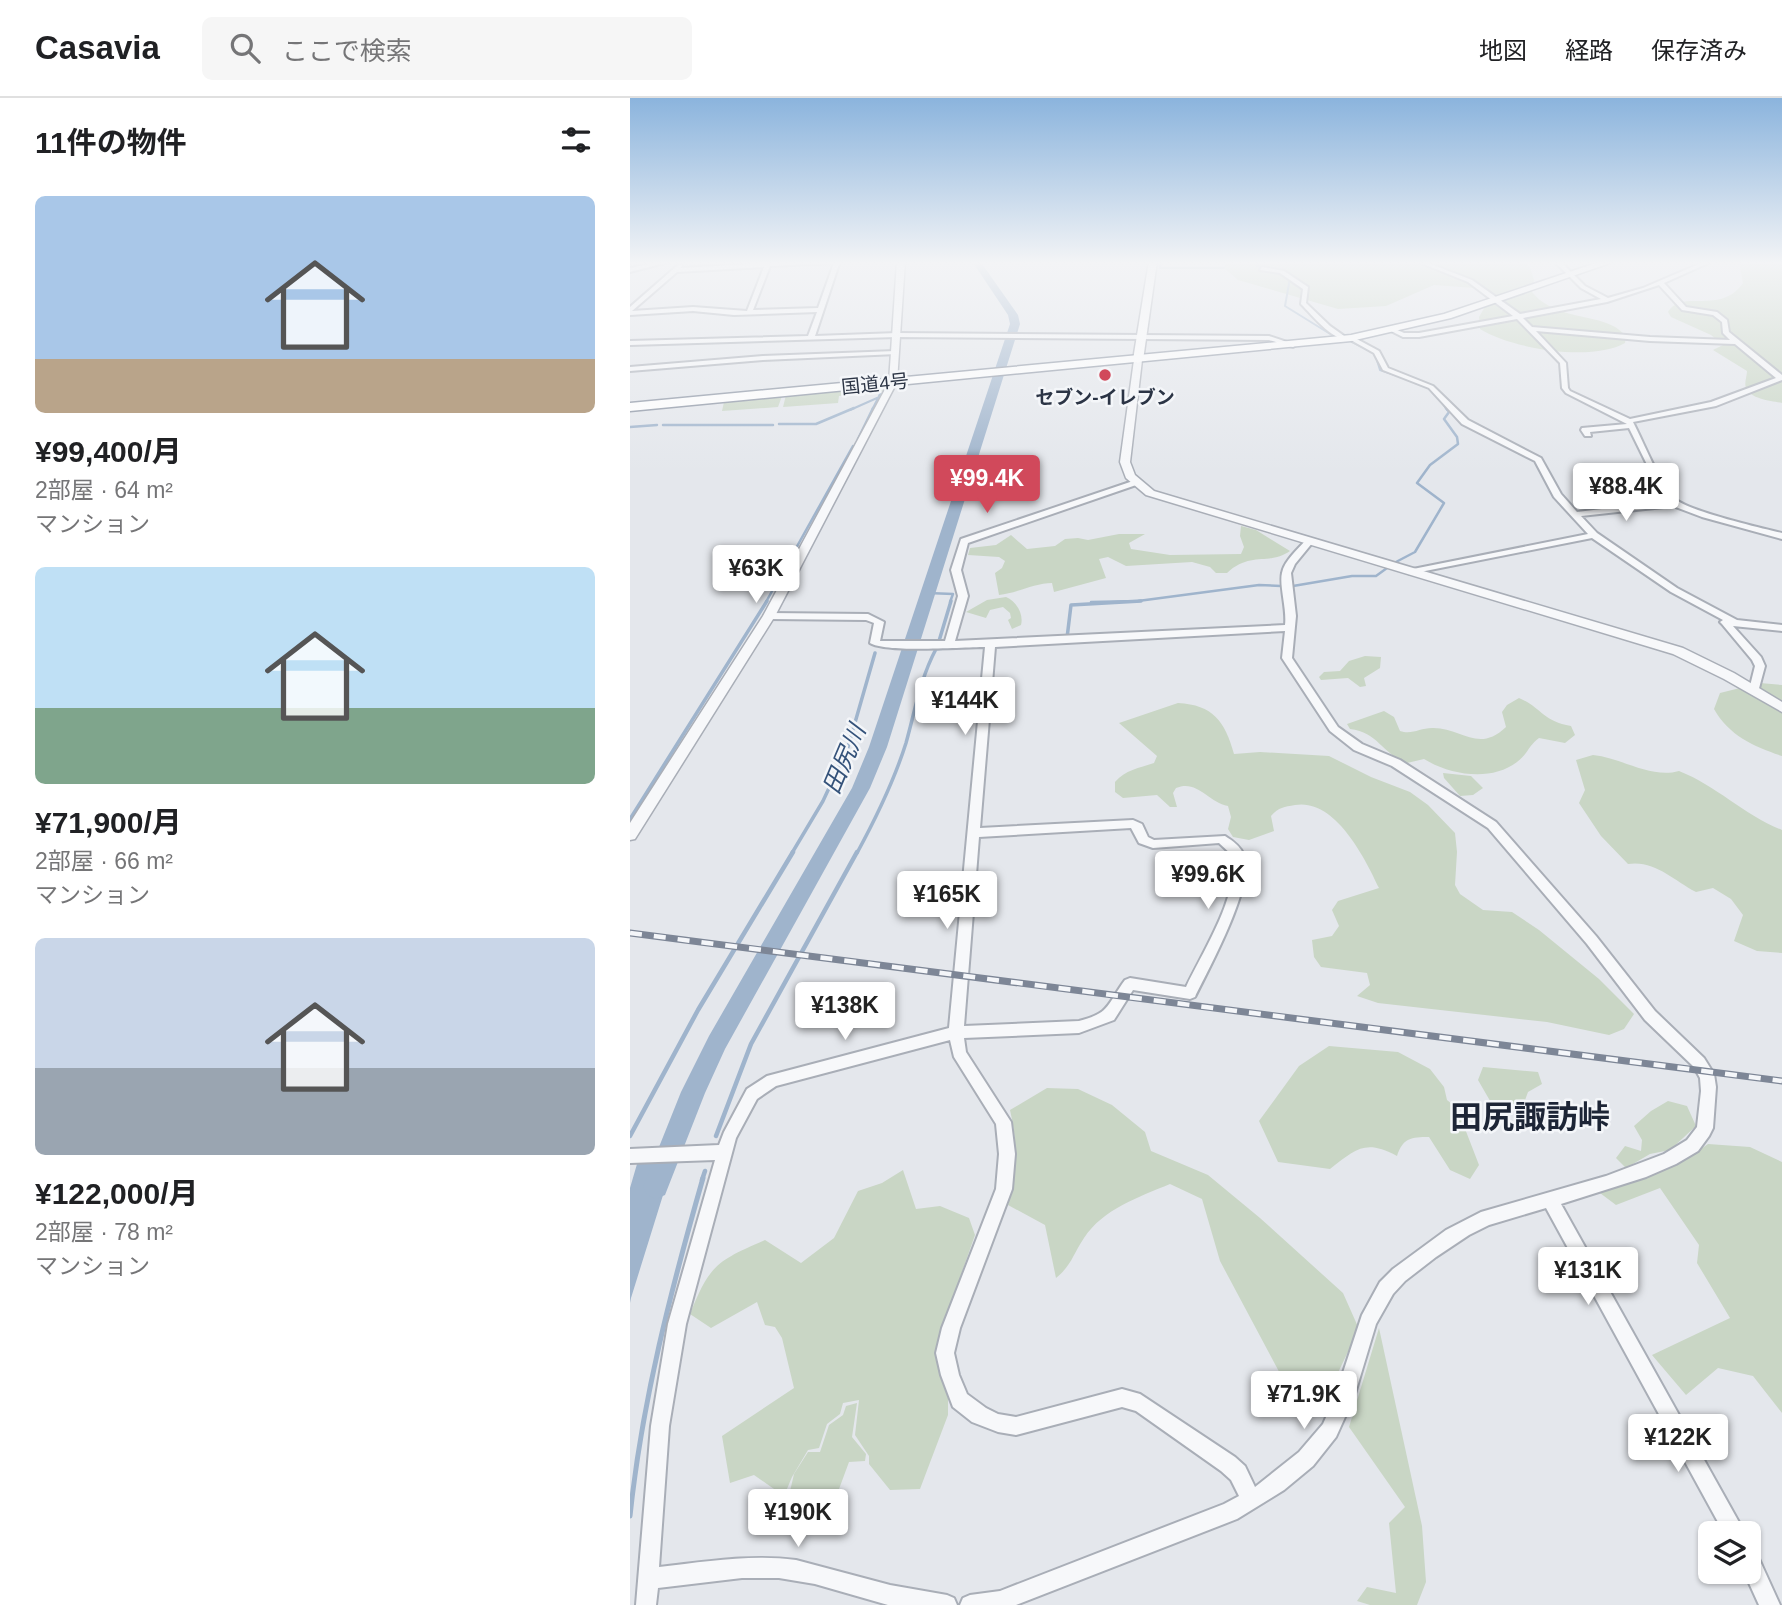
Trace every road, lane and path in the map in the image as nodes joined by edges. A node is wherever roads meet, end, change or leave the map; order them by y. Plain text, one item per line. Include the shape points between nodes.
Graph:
1 (814, 331) edge
2 (897, 331) edge
3 (1144, 331) edge
4 (1336, 331) edge
5 (1385, 331) edge
6 (1395, 331) edge
7 (1438, 331) edge
8 (1534, 331) edge
9 (1557, 331) edge
10 (1726, 331) edge
11 (897, 335) junction
12 (811, 337) junction
13 (1143, 337) junction
14 (1348, 338) junction
15 (1736, 342) junction
16 (630, 343) edge
17 (1293, 345) junction
18 (895, 353) junction
19 (1138, 360) junction
20 (630, 369) edge
21 (1782, 378) edge
22 (893, 382) junction
23 (630, 407) edge
24 (1630, 424) junction
25 (1588, 434) dead end
26 (1136, 482) junction
27 (1674, 503) junction
28 (1577, 514) junction
29 (1594, 535) junction
30 (1782, 536) edge
31 (1309, 542) junction
32 (1413, 572) junction
33 (769, 616) junction
34 (1733, 621) junction
35 (1290, 628) junction
36 (1782, 628) edge
37 (949, 644) junction
38 (990, 644) junction
39 (1754, 690) junction
40 (1782, 708) edge
41 (972, 833) junction
42 (630, 835) edge
43 (956, 1032) junction
44 (725, 1152) junction
45 (630, 1156) edge
46 (1551, 1201) junction
47 (1251, 1500) junction
48 (1728, 1521) edge
49 (647, 1579) junction
50 (1761, 1580) edge
51 (646, 1605) edge
52 (947, 1605) edge
53 (970, 1605) edge
54 (1770, 1605) edge

1 - 12 street
2 - 11 street
3 - 13 main road
4 - 14 street
5 - 14 highway, 国道4号
6 - 7 street via 1419,335
8 - 24 street via 1563,363 1568,393
9 - 15 street
10 - 15 street
11 - 12 street
11 - 13 street
11 - 18 street
12 - 16 street
13 - 17 street via 1269,338
13 - 19 main road
14 - 17 highway, 国道4号
14 - 28 street via 1377,352 1385,369 1431,387 1465,422 1541,463 1553,489
15 - 21 street
17 - 19 highway, 国道4号
18 - 20 street
18 - 22 street
19 - 22 highway, 国道4号
19 - 26 street via 1125,462
21 - 24 street via 1713,404
22 - 23 highway, 国道4号
22 - 33 street
24 - 25 street via 1585,430
24 - 27 street
26 - 31 street via 1163,499
26 - 37 street via 964,541 956,570 963,596
27 - 28 street
27 - 30 street
28 - 29 street
29 - 32 street
29 - 34 street via 1674,590
31 - 32 street
31 - 35 street via 1286,573
32 - 39 street via 1678,651
33 - 37 street via 868,617 879,622 874,643
33 - 42 street
34 - 36 street
34 - 39 street via 1725,622 1760,666
35 - 38 street
35 - 46 street via 1287,657 1334,729 1358,747 1396,763 1498,831 1655,1021 1702,1066 1710,1081 1704,1133 1681,1155
37 - 38 street
38 - 41 street
39 - 40 street
41 - 43 street
41 - 43 street via 1133,824 1143,840 1153,844 1221,839 1240,859 1240,882 1190,993 1130,984 1115,1013 1094,1024
43 - 44 street via 772,1081 752,1094
43 - 47 street via 959,1053 1003,1122 1006,1154 1004,1189 945,1353 960,1400 979,1415 1016,1426 1106,1400 1140,1403 1228,1464
44 - 45 street
44 - 49 street via 677,1324 660,1426
46 - 47 street via 1516,1208 1454,1234 1395,1279 1373,1306 1337,1416 1316,1449
46 - 48 street
47 - 53 street via 1000,1601
49 - 51 street
49 - 52 street via 764,1567 794,1569 922,1603
50 - 54 street

